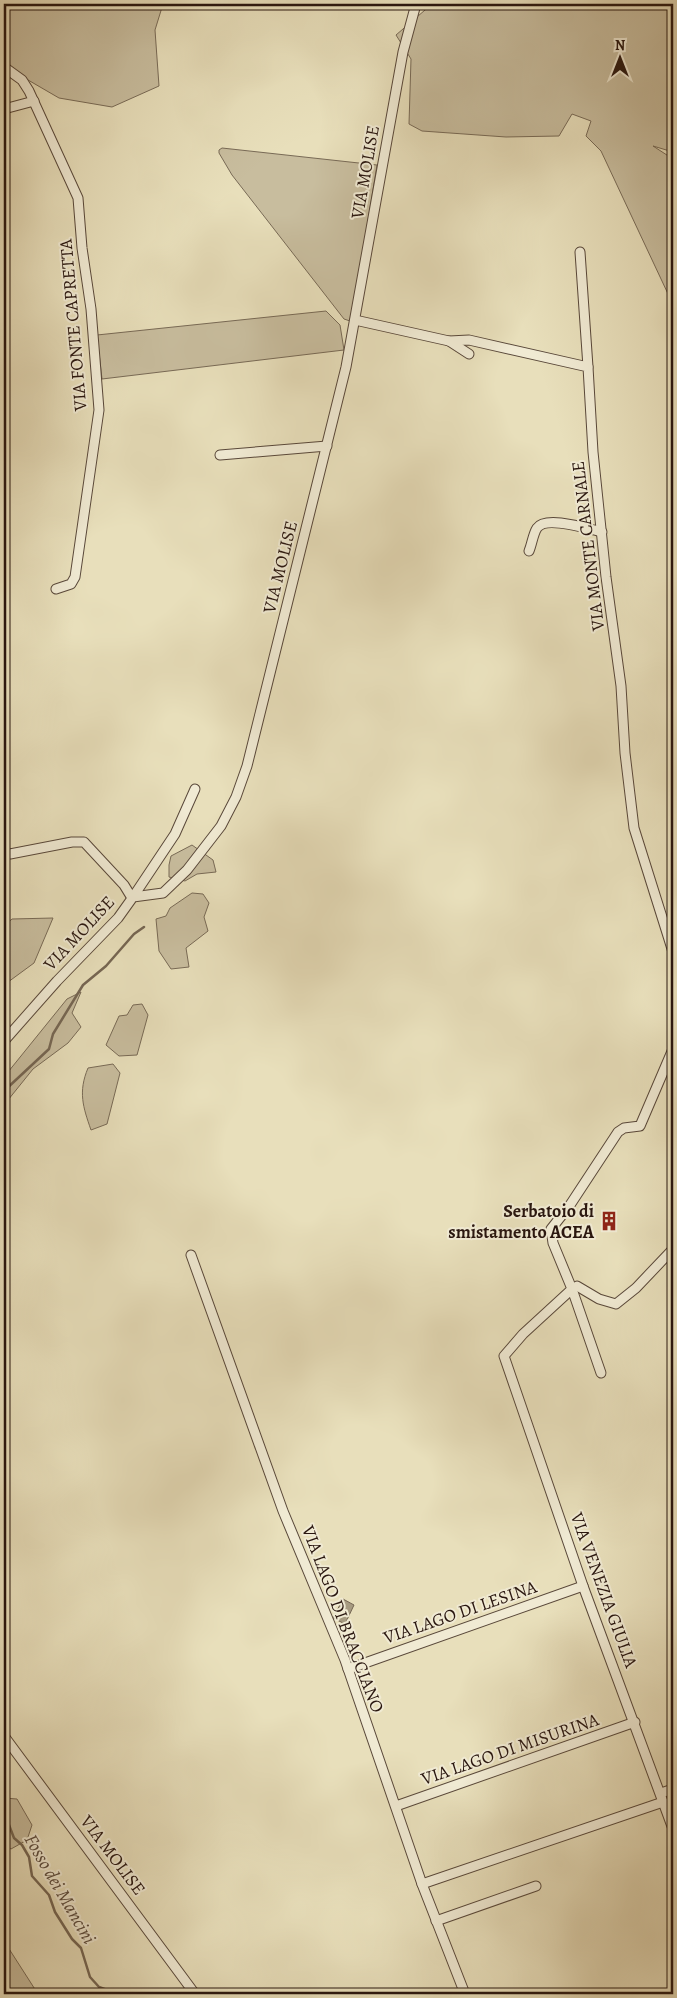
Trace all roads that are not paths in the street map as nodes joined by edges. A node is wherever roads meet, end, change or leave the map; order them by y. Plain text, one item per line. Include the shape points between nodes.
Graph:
1 (416, 4) edge
2 (4, 67) edge
3 (34, 100) junction
4 (4, 108) edge
5 (580, 252) dead end
6 (355, 320) junction
7 (449, 341) junction
8 (469, 354) dead end
9 (588, 367) junction
10 (327, 446) junction
11 (220, 455) dead end
12 (602, 532) junction
13 (529, 550) dead end
14 (56, 589) dead end
15 (195, 789) dead end
16 (10, 854) dead end
17 (132, 898) junction
18 (673, 952) edge
19 (4, 1041) edge
20 (673, 1049) edge
21 (673, 1249) edge
22 (192, 1255) dead end
23 (574, 1287) junction
24 (600, 1373) dead end
25 (583, 1586) junction
26 (348, 1669) junction
27 (635, 1722) junction
28 (4, 1736) edge
29 (673, 1789) edge
30 (662, 1797) junction
31 (396, 1806) junction
32 (673, 1829) edge
33 (422, 1884) junction
34 (536, 1886) dead end
35 (436, 1921) junction
36 (195, 1994) edge
37 (465, 1994) edge

1 - 6 street, VIA MOLISE via 403,52
2 - 3 street, VIA FONTE CAPRETTA via 22,80
3 - 4 street
3 - 14 street, VIA FONTE CAPRETTA via 78,198 99,396 75,577 71,584
5 - 9 street, VIA MONTE CARNALE
6 - 7 street
6 - 10 street, VIA MOLISE
7 - 8 street
7 - 9 street via 469,340
9 - 12 street, VIA MONTE CARNALE
10 - 11 street
10 - 17 street, VIA MOLISE via 247,766 236,797 222,826 174,884 163,893
12 - 13 street via 545,522 537,528
12 - 18 street, VIA MONTE CARNALE via 634,828
15 - 17 street via 176,834
16 - 17 street via 84,842
17 - 19 street, VIA MOLISE via 118,918
20 - 23 street via 640,1126 618,1132 552,1227 552,1238
21 - 23 street via 616,1304 599,1300
22 - 26 street, VIA LAGO DI BRACCIANO via 282,1511
23 - 24 street
23 - 25 street, VIA VENEZIA GIULIA via 505,1354
25 - 26 street, VIA LAGO DI LESINA
25 - 27 street, VIA VENEZIA GIULIA
26 - 31 street, VIA LAGO DI BRACCIANO
27 - 30 street, VIA VENEZIA GIULIA
27 - 31 street, VIA LAGO DI MISURINA
28 - 36 street, VIA MOLISE
29 - 30 street
30 - 32 street, VIA VENEZIA GIULIA
30 - 33 street
31 - 33 street, VIA LAGO DI BRACCIANO
33 - 35 street, VIA LAGO DI BRACCIANO
34 - 35 street
35 - 37 street, VIA LAGO DI BRACCIANO

